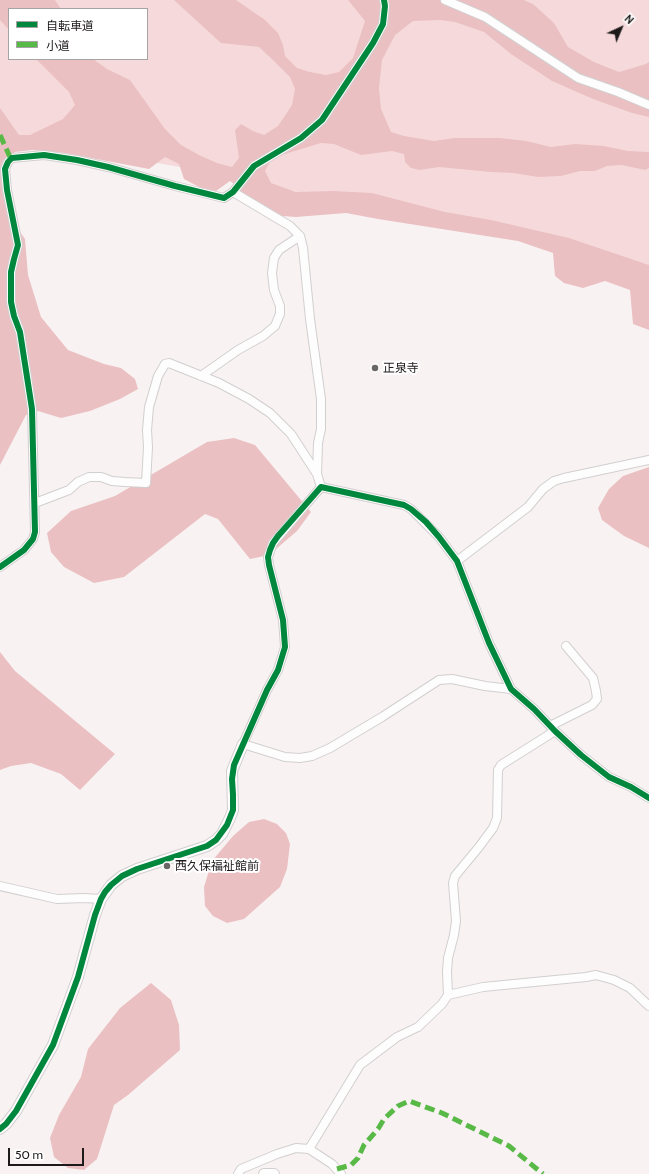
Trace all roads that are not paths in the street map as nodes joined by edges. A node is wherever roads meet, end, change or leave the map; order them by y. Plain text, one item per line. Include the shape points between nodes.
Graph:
1 (384, 0) edge
2 (445, 0) edge
3 (649, 105) edge
4 (233, 192) junction
5 (300, 236) junction
6 (201, 376) junction
7 (649, 460) edge
8 (317, 474) junction
9 (321, 487) junction
10 (35, 503) junction
11 (457, 561) junction
12 (0, 566) edge
13 (566, 646) dead end
14 (511, 689) junction
15 (552, 728) junction
16 (243, 744) junction
17 (649, 798) edge
18 (0, 886) edge
19 (101, 899) junction
20 (448, 995) junction
21 (649, 1006) edge
22 (0, 1129) edge
23 (308, 1149) junction
24 (238, 1174) edge
25 (264, 1174) edge
26 (274, 1174) edge
27 (341, 1174) edge

1 - 4 street via 383,24 322,120 301,138 254,166
2 - 3 street via 485,17 578,78
4 - 5 street via 290,226
4 - 10 street via 224,198 77,160 44,156 12,158 8,162 5,169 7,190 18,245 11,272 11,302 20,332 32,409
5 - 6 street via 278,250 274,258 274,290 280,306 275,326 264,336 238,350
5 - 8 street via 321,399
6 - 8 street via 237,392 270,413 291,434
6 - 10 street via 169,364 162,368 152,394 147,418 146,482 126,482 101,476 89,477 69,490
7 - 11 street via 554,481 543,489 528,507
8 - 9 street
9 - 11 street via 404,505 412,509 426,522
9 - 16 street via 272,543 268,565 283,620 285,648 278,670
10 - 12 street via 33,539 24,550
11 - 14 street via 489,643
13 - 15 street via 593,678 596,700 592,705
14 - 15 street
14 - 16 street via 452,679 439,680 382,718 321,753 306,757 285,757
15 - 17 street via 609,777
15 - 20 street via 501,765 498,770 497,818 493,828 455,876 453,883 456,921 448,958
16 - 19 street via 232,771 232,810 222,834 207,846 122,876 111,885
18 - 19 street via 57,899
19 - 22 street via 94,915 78,977 53,1045 16,1111
20 - 21 street via 483,987 596,975 630,988
20 - 23 street via 436,1011 418,1026 397,1037 360,1065
23 - 24 street via 296,1148 277,1154 241,1169
23 - 27 street via 332,1164
25 - 26 street

